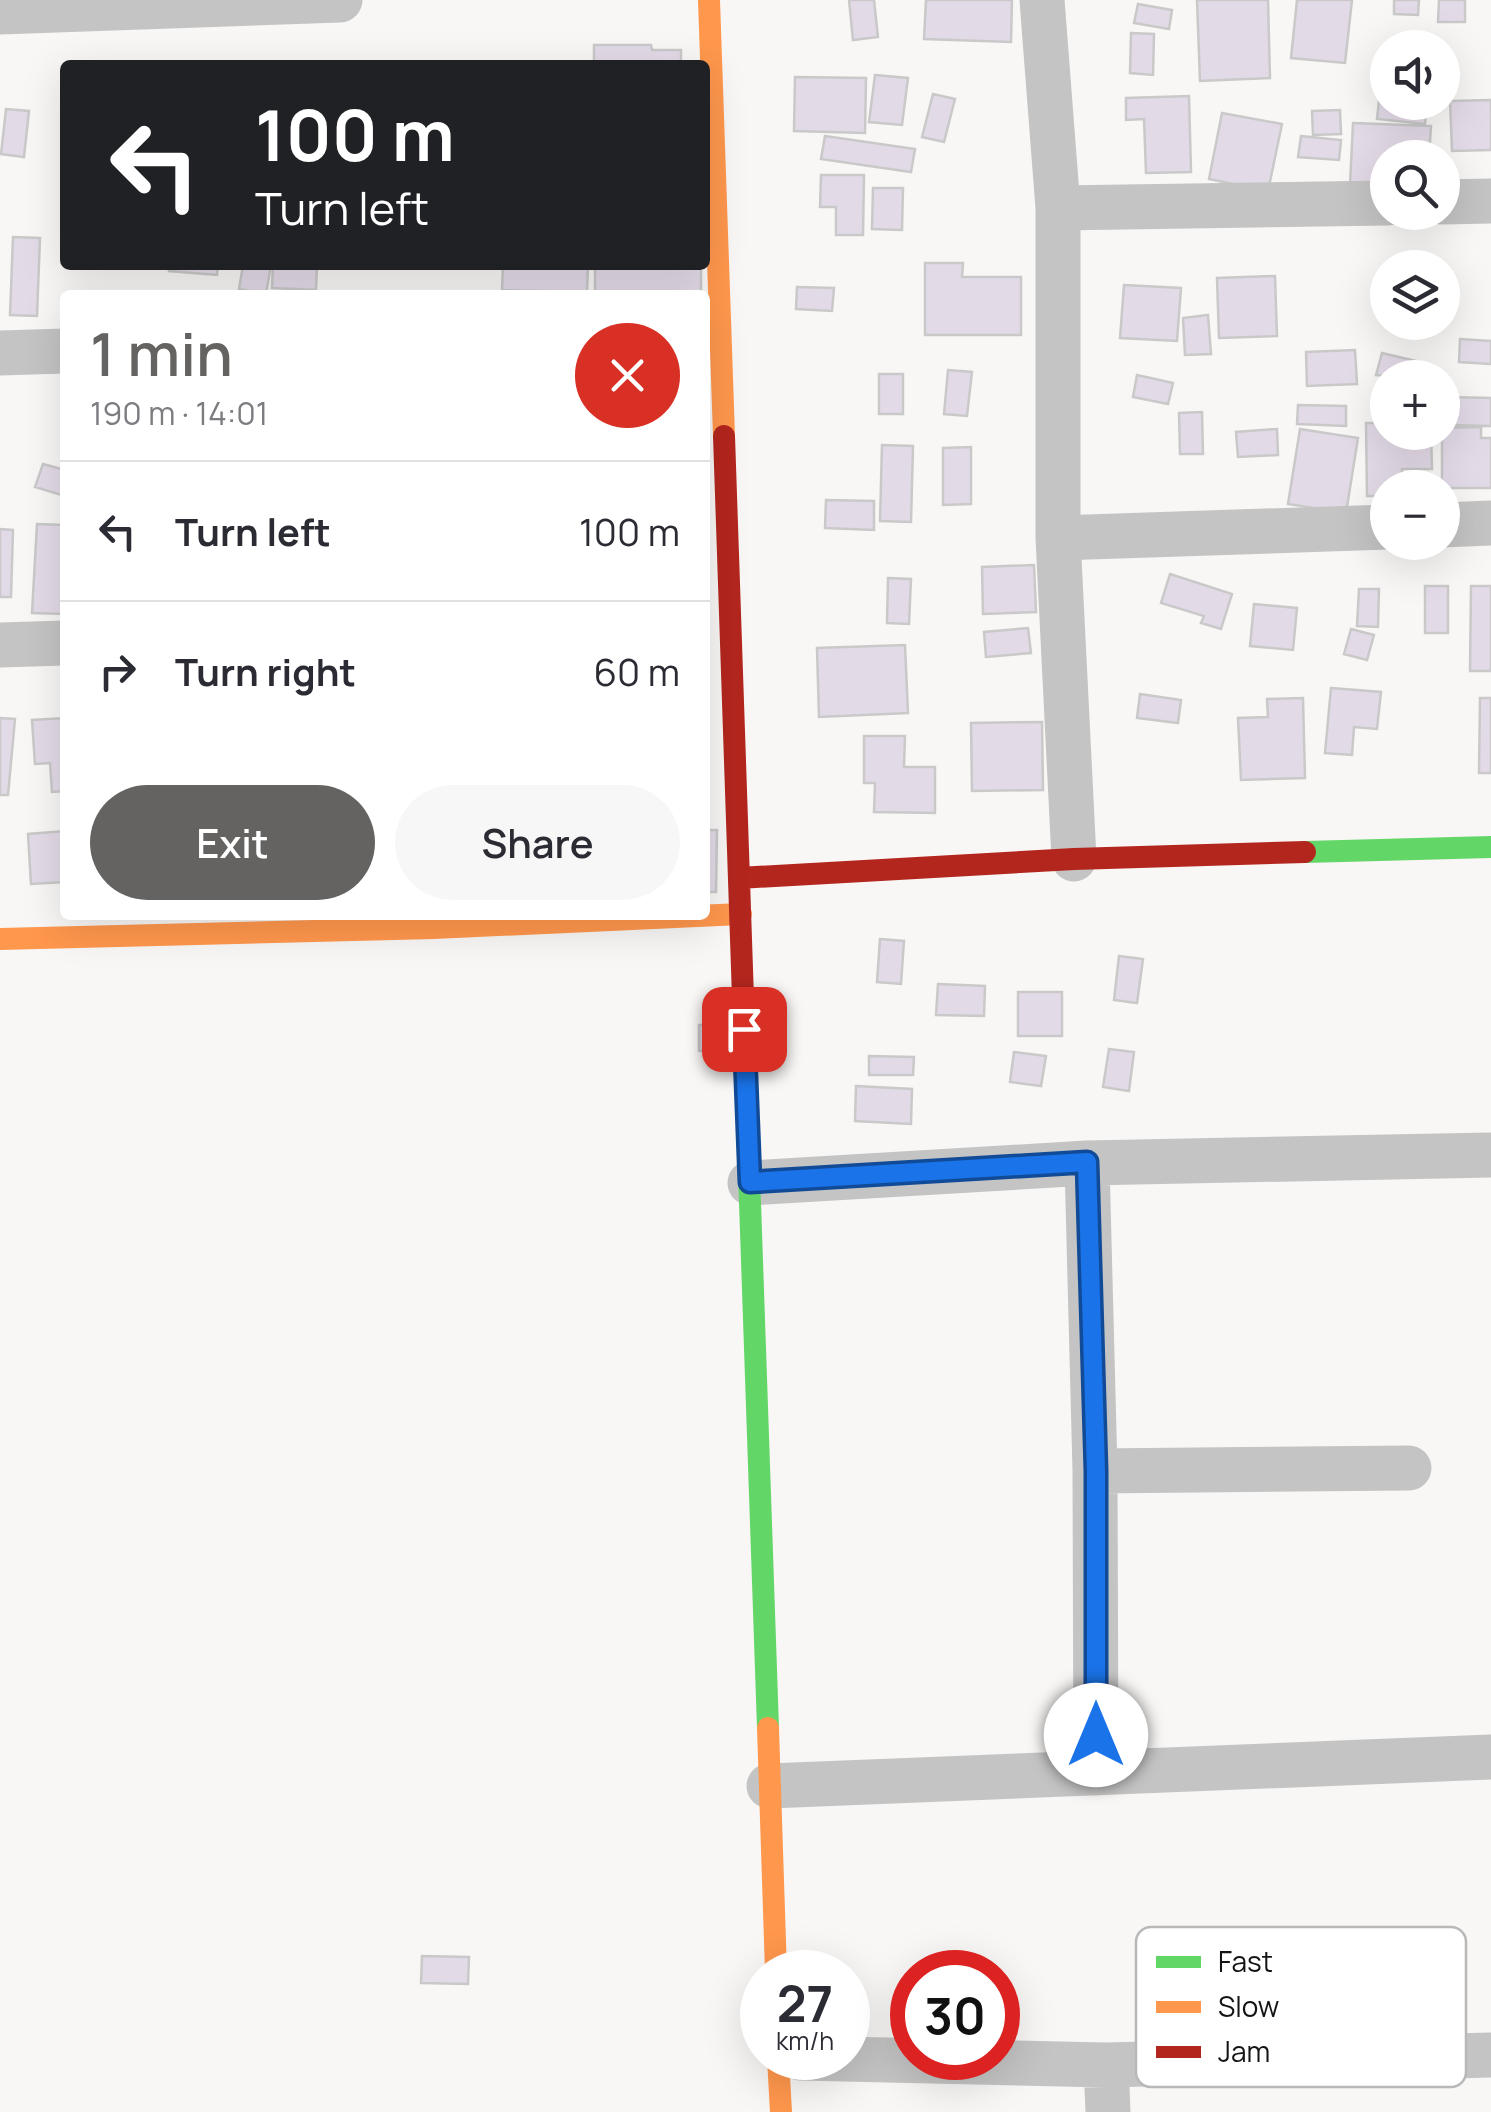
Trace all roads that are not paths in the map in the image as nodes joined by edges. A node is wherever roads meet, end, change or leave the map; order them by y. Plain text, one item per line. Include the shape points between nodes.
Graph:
1 (340, 0) edge
2 (709, 0) edge
3 (1042, 0) edge
4 (0, 12) edge
5 (710, 60) edge
6 (710, 84) edge
7 (1491, 201) edge
8 (1460, 202) edge
9 (1370, 203) edge
10 (1058, 208) junction
11 (713, 336) edge
12 (60, 351) edge
13 (0, 352) edge
14 (1491, 523) edge
15 (1460, 524) edge
16 (1370, 527) edge
17 (1058, 538) junction
18 (60, 643) edge
19 (0, 645) edge
20 (1491, 847) edge
21 (1074, 859) junction
22 (739, 878) junction
23 (740, 914) junction
24 (710, 915) edge
25 (510, 920) edge
26 (434, 922) edge
27 (0, 940) edge
28 (1491, 1154) edge
29 (1087, 1162) junction
30 (750, 1182) junction
31 (1409, 1468) dead end
32 (1096, 1471) junction
33 (1491, 1758) edge
34 (1096, 1773) junction
35 (769, 1786) junction
36 (775, 1950) edge
37 (1491, 2056) edge
38 (1466, 2057) edge
39 (870, 2060) edge
40 (1136, 2064) edge
41 (1106, 2065) junction
42 (779, 2080) edge
43 (781, 2112) edge
44 (1108, 2112) edge

1 - 4 street
2 - 5 street
3 - 10 street
6 - 11 street
7 - 8 street
9 - 10 street
10 - 17 street
11 - 22 street
12 - 13 street
14 - 15 street
16 - 17 street
17 - 21 street
18 - 19 street
20 - 21 street
21 - 22 street
22 - 23 street
23 - 24 street
23 - 30 street
25 - 26 street
26 - 27 street
28 - 29 street
29 - 30 street
29 - 32 street
30 - 35 street
31 - 32 street
32 - 34 street
33 - 34 street
34 - 35 street
35 - 36 street
37 - 38 street
39 - 41 street
40 - 41 street
41 - 44 street
42 - 43 street

